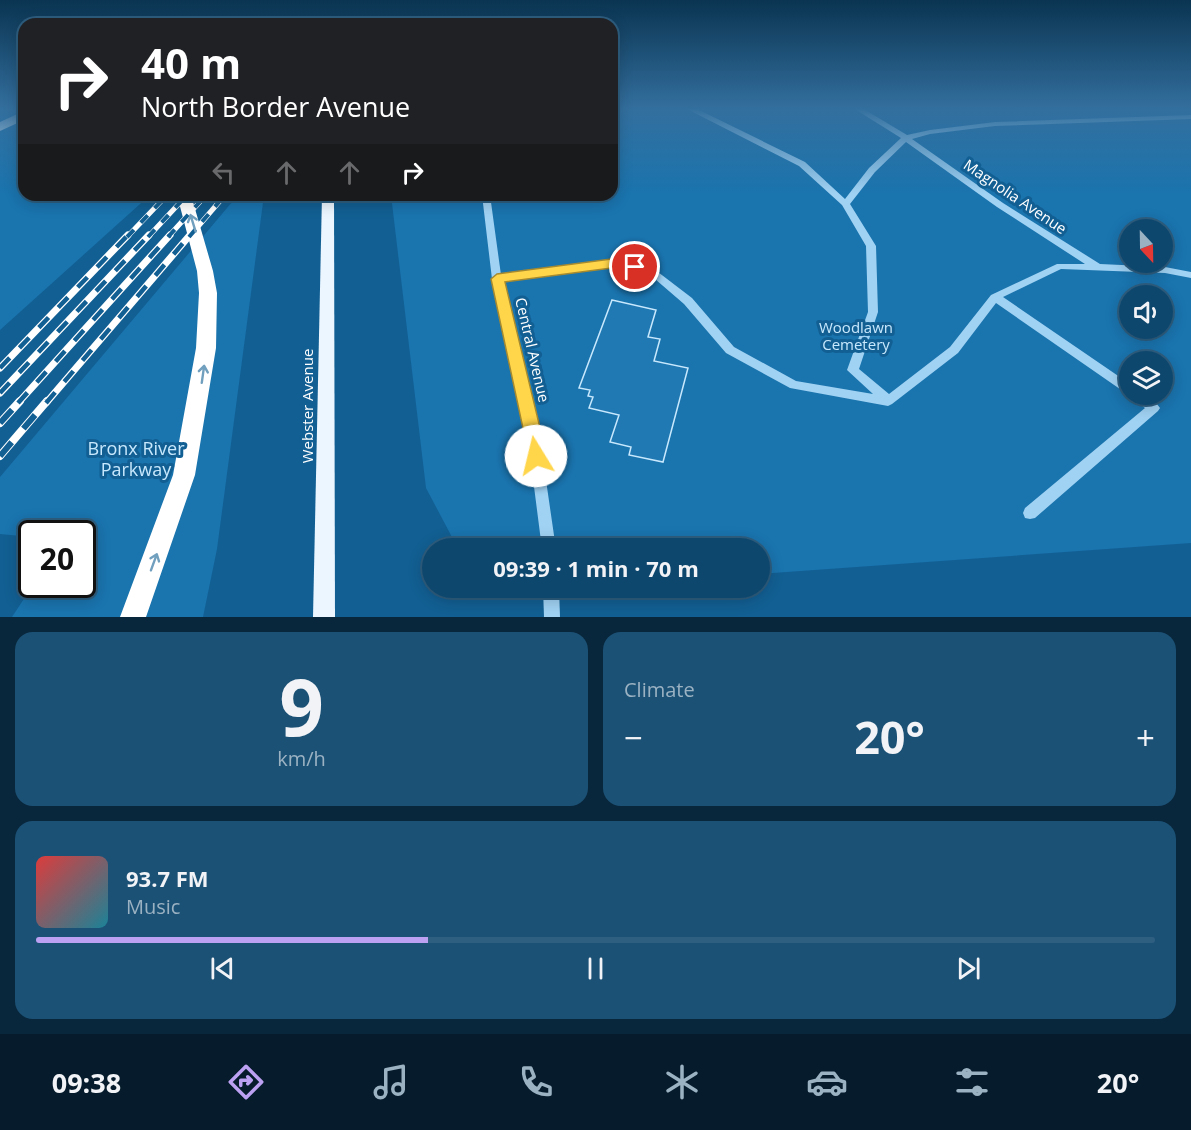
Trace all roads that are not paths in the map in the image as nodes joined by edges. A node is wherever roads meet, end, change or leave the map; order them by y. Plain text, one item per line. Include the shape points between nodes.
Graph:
1 (747, 137) edge
2 (914, 137) edge
3 (906, 138) junction
4 (186, 201) edge
5 (328, 201) edge
6 (487, 201) edge
7 (846, 204) junction
8 (1099, 268) junction
9 (1191, 275) edge
10 (497, 279) junction
11 (995, 297) junction
12 (1119, 383) edge
13 (888, 401) junction
14 (1150, 405) edge
15 (1030, 513) dead end
16 (547, 538) edge
17 (551, 598) edge
18 (134, 617) edge
19 (324, 617) edge
20 (552, 617) edge

1 - 7 lane via 802,164
2 - 3 lane
3 - 7 lane via 872,170
3 - 8 lane, Magnolia Avenue via 1000,205
18 -> 4 highway via 184,475 206,348 208,292
5 - 19 main road, Webster Avenue
6 - 10 lane, Central Avenue
7 - 13 lane via 871,246 873,312 853,369
8 - 9 lane via 1165,270
8 - 11 lane via 1060,266
10 - 13 lane via 619,262 651,271 688,301 730,350 794,385
10 - 16 lane, Central Avenue via 533,432
11 - 12 lane
11 - 13 lane via 954,350
14 - 15 lane via 1154,408
17 - 20 lane

